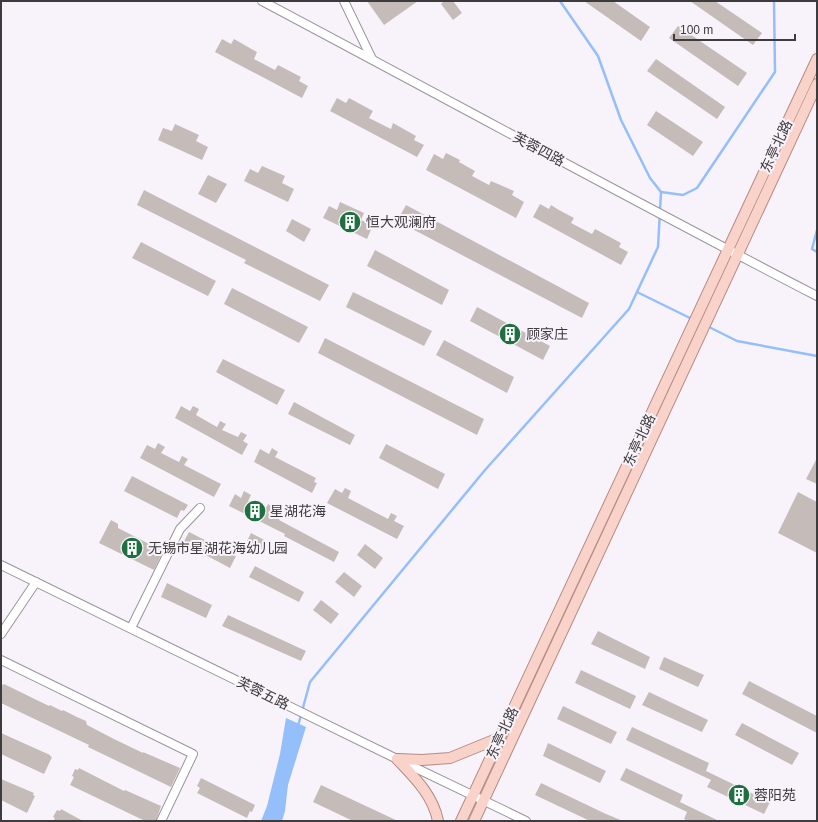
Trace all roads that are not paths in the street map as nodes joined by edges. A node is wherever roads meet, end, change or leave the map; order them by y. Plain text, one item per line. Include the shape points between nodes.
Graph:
1 (262, 1) edge
2 (344, 1) edge
3 (372, 59) junction
4 (817, 59) edge
5 (817, 84) edge
6 (728, 250) junction
7 (738, 255) junction
8 (817, 296) edge
9 (706, 310) junction
10 (200, 508) dead end
11 (2, 565) edge
12 (36, 582) junction
13 (131, 628) junction
14 (1, 634) edge
15 (1, 660) edge
16 (499, 738) junction
17 (397, 759) junction
18 (473, 796) junction
19 (484, 801) junction
20 (161, 821) edge
21 (438, 821) edge
22 (461, 821) edge
23 (474, 821) edge
24 (526, 821) edge

1 - 3 street, 芙蓉四路
2 - 3 street
3 - 6 street, 芙蓉四路
4 - 6 main road, 东亭北路
5 - 7 main road, 东亭北路
6 - 7 street, 芙蓉四路
6 - 9 main road, 东亭北路
7 - 8 street, 芙蓉四路
7 - 9 main road, 东亭北路
9 - 16 main road, 东亭北路 via 690,330
9 - 19 main road, 东亭北路 via 701,335
10 - 13 street via 180,529
11 - 12 street, 芙蓉五路
12 - 13 street, 芙蓉五路
12 - 14 street
13 - 17 street, 芙蓉五路
15 - 20 street via 193,754
16 - 17 main road via 450,758
16 - 18 main road, 东亭北路
17 - 18 street, 芙蓉五路
17 - 21 main road via 422,785
18 - 19 street, 芙蓉五路
18 - 22 main road, 东亭北路
19 - 23 main road, 东亭北路
19 - 24 street, 芙蓉五路

